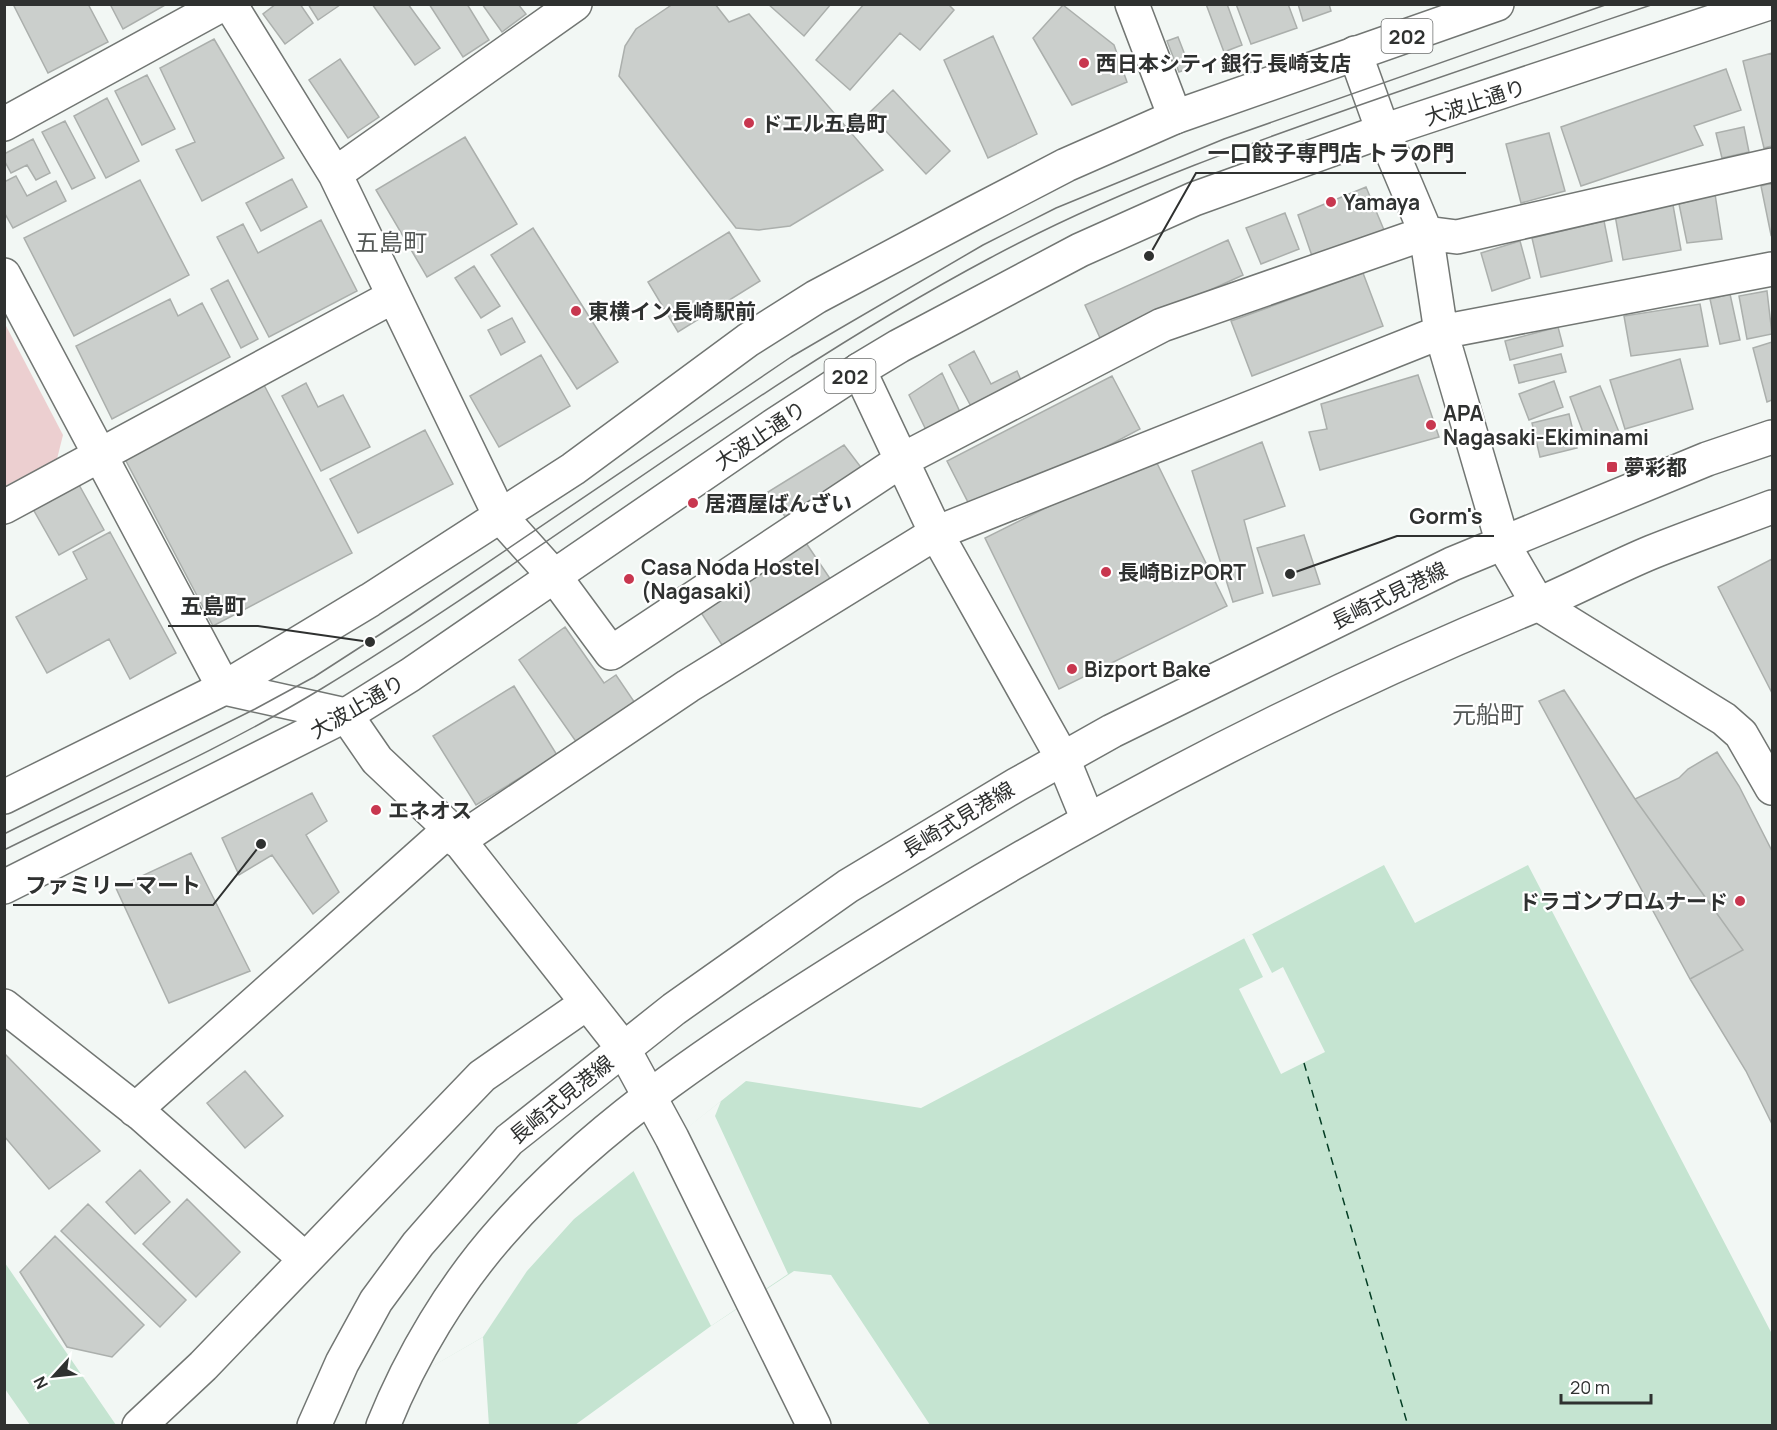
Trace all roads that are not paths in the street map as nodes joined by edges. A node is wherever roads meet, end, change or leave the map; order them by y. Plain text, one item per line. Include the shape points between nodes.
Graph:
1 (223, 4) edge
2 (230, 4) edge
3 (575, 4) edge
4 (1132, 4) edge
5 (1497, 4) edge
6 (1766, 4) edge
7 (1355, 53) junction
8 (1175, 117) junction
9 (4, 124) edge
10 (1383, 131) junction
11 (1773, 165) edge
12 (335, 174) junction
13 (1426, 233) junction
14 (1773, 269) edge
15 (4, 274) edge
16 (394, 296) junction
17 (1441, 332) junction
18 (860, 370) junction
19 (1773, 437) edge
20 (102, 454) junction
21 (902, 460) junction
22 (4, 507) edge
23 (1773, 507) edge
24 (500, 516) junction
25 (936, 533) junction
26 (1503, 544) junction
27 (555, 577) junction
28 (1538, 604) junction
29 (224, 688) junction
30 (346, 715) junction
31 (1063, 759) junction
32 (1773, 788) edge
33 (4, 797) edge
34 (1088, 820) junction
35 (454, 835) junction
36 (4, 887) edge
37 (587, 1003) junction
38 (4, 1006) edge
39 (623, 1048) junction
40 (650, 1096) junction
41 (135, 1110) junction
42 (305, 1259) junction
43 (139, 1425) edge
44 (314, 1425) edge
45 (383, 1425) edge
46 (814, 1425) edge

1 - 9 main road
2 - 12 main road
3 - 12 main road
4 - 8 main road
5 - 7 main road, 202
6 - 10 main road, 大波止通り / 202
7 - 8 main road, 202
7 - 10 main road
8 - 24 main road, 202 via 1066,165 816,297 748,340 573,469
10 - 13 main road
10 - 18 main road, 大波止通り / 202 via 1194,200 1080,250
11 - 13 main road via 1457,237
12 - 16 main road
13 - 17 main road
13 - 21 main road via 1162,325
14 - 17 main road
15 - 20 main road
16 - 20 main road
16 - 24 main road
17 - 25 main road
17 - 26 main road
18 - 21 main road
18 - 27 main road, 大波止通り / 202
19 - 26 main road, 長崎式見港線 via 1623,493
20 - 22 main road
20 - 29 main road
21 - 25 main road
21 - 27 main road via 610,653
23 - 28 main road via 1651,552
24 - 27 main road
24 - 29 main road, 202
25 - 31 main road
25 - 35 main road
26 - 28 main road
26 - 31 main road, 長崎式見港線 via 1431,574 1112,731
27 - 30 main road, 大波止通り / 202
28 - 32 main road via 1724,719 1741,734
28 - 34 main road via 1471,630 1376,675
29 - 30 main road
29 - 33 main road, 202
30 - 35 main road via 377,760
30 - 36 main road, 大波止通り / 202
31 - 34 main road
31 - 39 main road, 長崎式見港線 via 848,886
34 - 40 main road via 828,976
35 - 37 main road
35 - 41 main road
37 - 39 main road
37 - 42 main road via 482,1076
38 - 41 main road
39 - 40 main road
39 - 44 main road, 長崎式見港線 via 509,1140 418,1244 369,1312
40 - 45 main road via 599,1136 503,1230 450,1300 397,1392
40 - 46 main road
41 - 42 main road
42 - 43 main road

